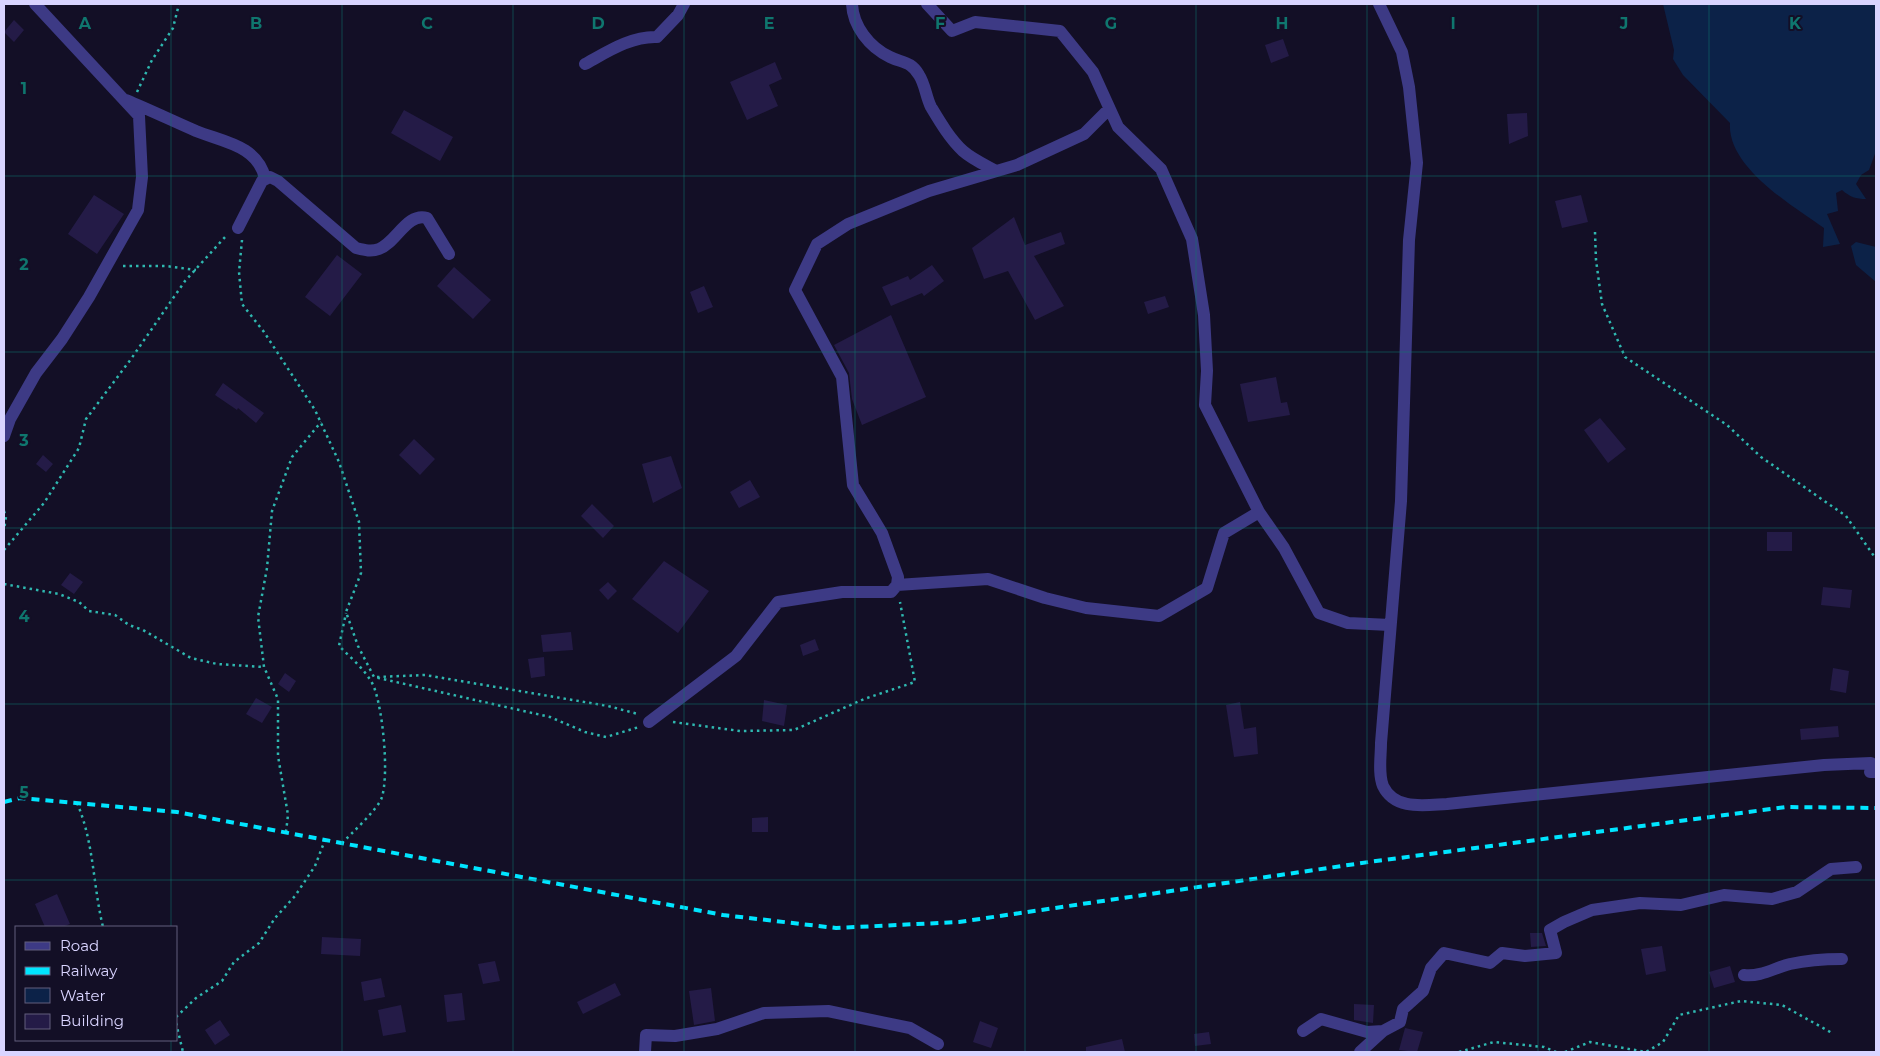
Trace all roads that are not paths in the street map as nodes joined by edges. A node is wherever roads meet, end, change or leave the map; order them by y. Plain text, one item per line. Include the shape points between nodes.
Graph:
1 (35, 4) edge
2 (684, 4) edge
3 (852, 4) edge
4 (927, 4) edge
5 (1379, 4) edge
6 (585, 64) dead end
7 (128, 100) junction
8 (1110, 109) junction
9 (996, 171) junction
10 (265, 178) junction
11 (238, 228) road end
12 (449, 254) dead end
13 (4, 436) edge
14 (1259, 512) junction
15 (897, 585) junction
16 (1390, 625) junction
17 (649, 722) road end
18 (1872, 769) edge
19 (1856, 867) dead end
20 (1842, 959) dead end
21 (1744, 975) dead end
22 (1303, 1031) dead end
23 (1383, 1031) junction
24 (938, 1044) dead end
25 (645, 1052) edge
26 (1360, 1052) edge

1 - 7 street
2 - 6 street via 657,37 629,41
3 - 9 street via 853,17 861,33 890,58 906,62 919,75 943,126 964,152
4 - 8 street via 952,31 975,22 1060,31 1093,72
5 - 16 street via 1402,52 1417,163 1409,240 1401,501
7 - 10 street via 198,132 234,143 253,156
7 - 13 street via 139,116 142,177 138,210 89,298 36,374
8 - 9 street via 1084,134 1017,165
8 - 14 street via 1118,127 1161,169 1192,239 1204,315 1205,406
9 - 15 street via 929,191 848,224 817,244 795,290 842,377 854,486 882,533 898,577
10 - 11 street
10 - 12 street via 278,181 356,248 369,251 382,248 414,219 422,216 427,218
14 - 15 street via 1224,533 1206,588 1159,616 1086,608 988,579
14 - 16 street via 1284,548 1319,613 1348,623
15 - 17 street via 891,592 842,592 778,602 736,656
16 - 18 street via 1381,772 1383,786 1401,803 1413,806 1447,804 1824,765
19 - 23 street via 1831,868 1797,892 1772,899 1724,895 1681,905 1640,903 1592,910 1550,930 1556,953 1525,956 1502,953 1490,963 1444,953 1431,968 1423,991 1402,1009 1400,1022
20 - 21 street via 1817,959 1755,976
22 - 23 street via 1321,1019 1367,1032
23 - 26 street
24 - 25 street via 910,1028 828,1011 764,1014 717,1029 675,1036 646,1035

